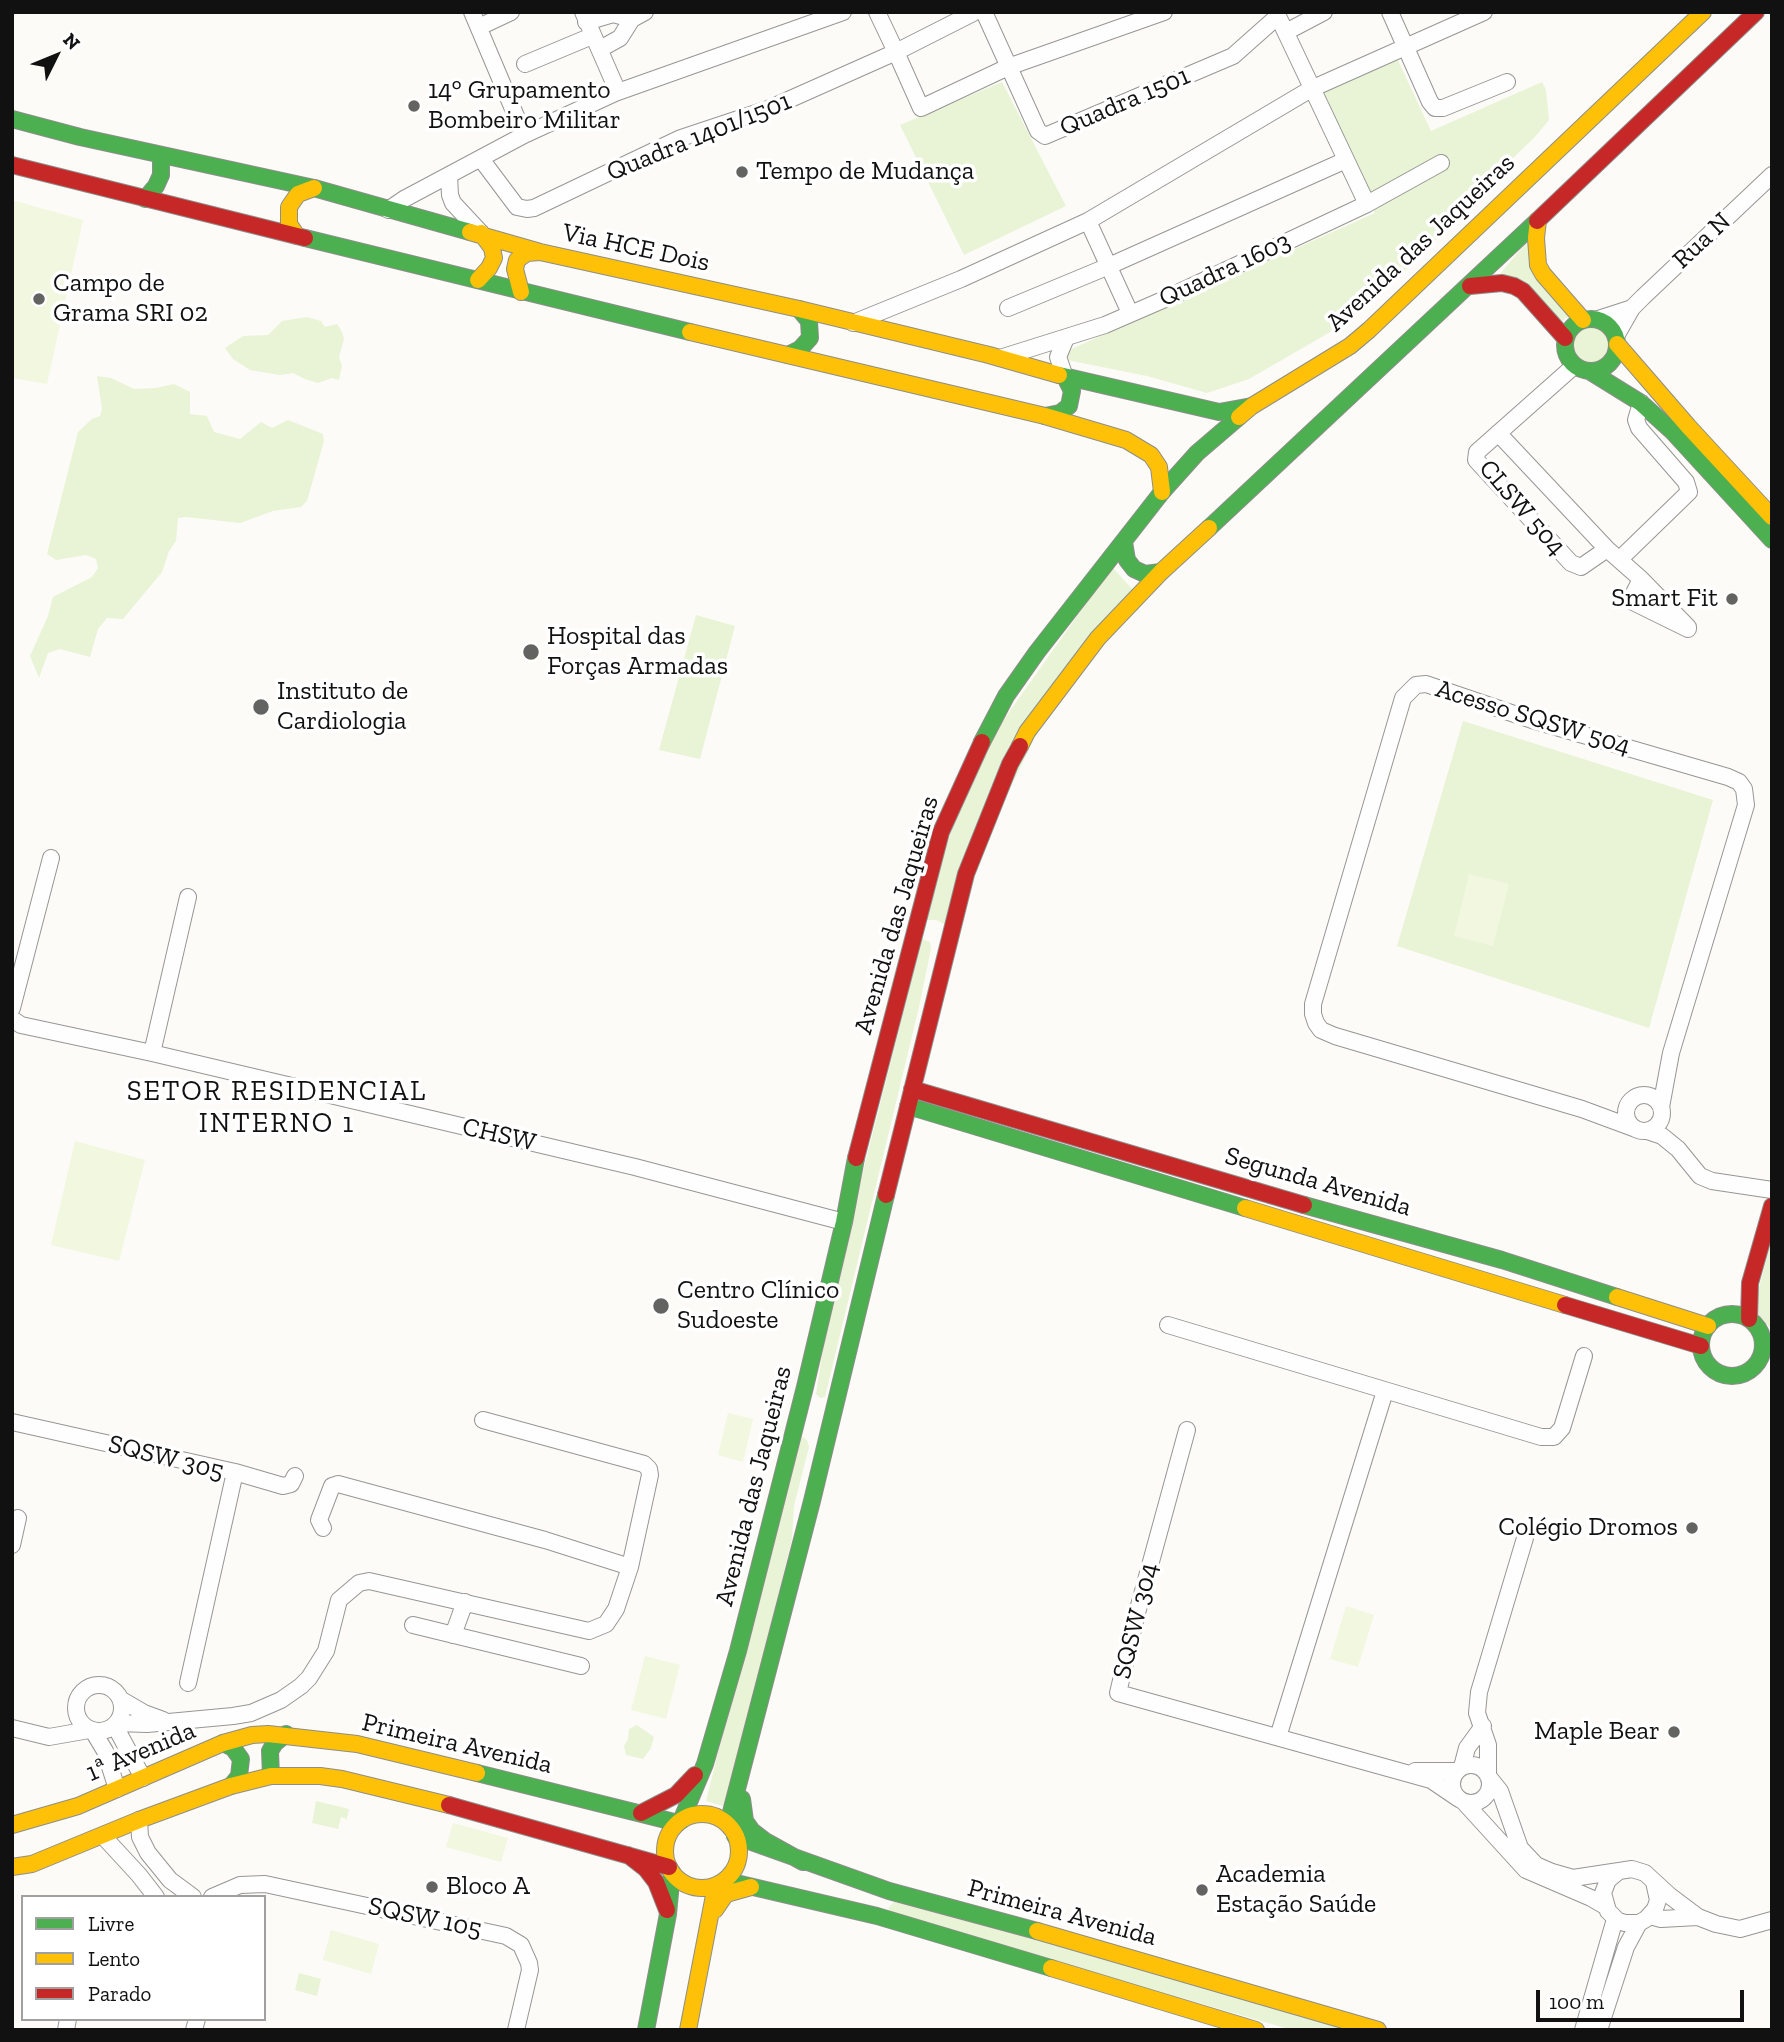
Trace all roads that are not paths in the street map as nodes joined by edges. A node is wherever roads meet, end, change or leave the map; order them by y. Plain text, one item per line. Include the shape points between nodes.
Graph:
1 (511, 12) edge
2 (843, 12) edge
3 (877, 12) edge
4 (984, 12) edge
5 (1164, 12) edge
6 (1324, 12) edge
7 (1390, 12) edge
8 (1484, 12) edge
9 (1703, 12) edge
10 (1756, 12) edge
11 (972, 13) edge
12 (1277, 14) edge
13 (639, 15) edge
14 (476, 20) edge
15 (590, 30) edge
16 (1286, 32) junction
17 (1405, 46) junction
18 (896, 52) junction
19 (525, 64) dead end
20 (1008, 67) junction
21 (1507, 82) dead end
22 (1311, 89) junction
23 (618, 92) junction
24 (12, 119) edge
25 (524, 135) junction
26 (161, 155) junction
27 (481, 159) junction
28 (1346, 160) junction
29 (1441, 163) dead end
30 (12, 165) edge
31 (1772, 175) edge
32 (449, 176) junction
33 (314, 188) junction
34 (145, 199) junction
35 (1367, 204) junction
36 (388, 210) junction
37 (1538, 220) junction
38 (1088, 221) junction
39 (481, 233) junction
40 (297, 236) junction
41 (540, 252) junction
42 (1109, 267) junction
43 (478, 280) junction
44 (1470, 286) junction
45 (521, 292) junction
46 (916, 299) junction
47 (1008, 308) dead end
48 (1632, 308) junction
49 (799, 309) junction
50 (1130, 313) junction
51 (1590, 320) junction
52 (853, 323) junction
53 (905, 335) junction
54 (1066, 338) junction
55 (1565, 338) junction
56 (1616, 340) junction
57 (1360, 353) junction
58 (788, 355) junction
59 (1000, 358) junction
60 (1574, 366) junction
61 (1591, 372) junction
62 (1065, 377) junction
63 (1363, 383) junction
64 (1641, 403) junction
65 (1252, 406) junction
66 (1045, 416) junction
67 (1497, 433) junction
68 (1162, 492) junction
69 (1772, 517) edge
70 (1772, 540) edge
71 (1124, 542) junction
72 (1613, 554) junction
73 (1161, 572) junction
74 (1641, 579) dead end
75 (51, 858) dead end
76 (188, 897) dead end
77 (914, 931) junction
78 (938, 935) junction
79 (12, 1008) edge
80 (12, 1019) edge
81 (152, 1053) junction
82 (1671, 1061) junction
83 (912, 1089) junction
84 (1638, 1096) junction
85 (908, 1106) junction
86 (1582, 1109) junction
87 (1662, 1111) junction
88 (1642, 1130) junction
89 (1727, 1182) junction
90 (1772, 1190) edge
91 (1772, 1206) edge
92 (844, 1222) junction
93 (1750, 1283) junction
94 (1723, 1315) junction
95 (1749, 1320) junction
96 (1168, 1325) dead end
97 (1708, 1326) junction
98 (1768, 1345) edge
99 (1701, 1346) junction
100 (1584, 1356) dead end
101 (1765, 1365) edge
102 (805, 1387) junction
103 (1385, 1391) junction
104 (836, 1401) junction
105 (483, 1420) dead end
106 (12, 1422) edge
107 (1187, 1430) dead end
108 (828, 1438) junction
109 (791, 1440) junction
110 (235, 1472) junction
111 (295, 1476) dead end
112 (18, 1518) dead end
113 (323, 1528) dead end
114 (1525, 1538) dead end
115 (12, 1545) edge
116 (630, 1567) junction
117 (466, 1601) junction
118 (413, 1625) dead end
119 (453, 1635) junction
120 (581, 1666) dead end
121 (188, 1683) dead end
122 (120, 1699) junction
123 (75, 1708) junction
124 (168, 1722) junction
125 (116, 1724) junction
126 (1483, 1726) junction
127 (12, 1728) edge
128 (91, 1731) junction
129 (286, 1734) junction
130 (49, 1737) junction
131 (1278, 1737) junction
132 (223, 1743) junction
133 (436, 1764) junction
134 (705, 1764) junction
135 (1459, 1769) junction
136 (1402, 1772) junction
137 (271, 1776) junction
138 (1488, 1776) junction
139 (143, 1778) junction
140 (740, 1780) junction
141 (231, 1786) junction
142 (117, 1789) junction
143 (432, 1800) junction
144 (1462, 1801) junction
145 (641, 1812) junction
146 (139, 1820) junction
147 (679, 1822) junction
148 (12, 1825) edge
149 (732, 1831) junction
150 (103, 1836) junction
151 (628, 1855) junction
152 (803, 1862) junction
153 (12, 1867) edge
154 (671, 1869) junction
155 (1619, 1871) junction
156 (1654, 1882) junction
157 (720, 1883) junction
158 (751, 1887) junction
159 (235, 1891) edge
160 (889, 1891) junction
161 (154, 1895) edge
162 (190, 1895) edge
163 (1610, 1912) junction
164 (668, 1914) junction
165 (877, 1916) junction
166 (1698, 1917) junction
167 (1644, 1919) junction
168 (1772, 1920) edge
169 (707, 1927) junction
170 (516, 2030) edge
171 (646, 2030) edge
172 (688, 2030) edge
173 (1256, 2030) edge
174 (1378, 2030) edge
175 (1584, 2030) edge
176 (1599, 2030) edge

1 - 14 street
2 - 23 street
3 - 18 street
4 - 20 street, Quadra 1501
5 - 20 street
6 - 16 street
7 - 17 street
8 - 17 street
9 - 57 main road, Avenida das Jaqueiras
10 - 37 main road
11 - 18 street, Quadra 1401/1501
12 - 16 street
12 - 20 street, Quadra 1501 via 1233,55 1048,135 1038,131
13 - 15 street via 613,14
13 - 15 street via 620,38
14 - 25 street
15 - 19 street
15 - 23 street
16 - 22 street
17 - 21 street via 1436,108
17 - 22 street
18 - 20 street via 921,108
18 - 27 street, Quadra 1401/1501 via 770,109 681,138 534,208 517,206
22 - 28 street
22 - 38 street
23 - 25 street
24 - 26 main road, Via HCE Dois
25 - 27 street
26 - 33 main road, Via HCE Dois
26 - 34 main road via 162,175
27 - 32 street
28 - 35 street
28 - 42 street, Quadra 1603
29 - 35 street, Quadra 1603
30 - 34 main road
31 - 48 street, Rua N
32 - 36 street
32 - 39 street via 453,203
33 - 36 main road, Via HCE Dois
33 - 40 main road via 298,194 289,207 289,224
34 - 40 main road
35 - 50 street, Quadra 1603
36 - 39 main road, Via HCE Dois
37 - 44 main road
37 - 51 main road via 1538,265
38 - 42 street, Quadra 1603
38 - 46 street
39 - 41 main road, Via HCE Dois
39 - 43 main road via 495,258
40 - 43 main road
41 - 45 main road via 524,255 515,264
41 - 49 main road, Via HCE Dois
42 - 47 street
42 - 50 street, Quadra 1603
43 - 45 main road
44 - 55 main road via 1502,284 1524,291
44 - 63 main road
45 - 58 main road
46 - 52 street
46 - 53 street via 901,314
48 - 51 street, Rua N
48 - 56 street, Rua N
49 - 52 main road, Via HCE Dois
49 - 58 main road via 809,321 810,338
50 - 54 street
51 - 55 main road via 1569,330
51 - 56 main road via 1612,329
52 - 53 main road, Via HCE Dois
53 - 59 main road, Via HCE Dois
54 - 59 street
54 - 62 street via 1058,357
55 - 60 main road via 1565,353
56 - 61 main road via 1613,359
56 - 69 main road
57 - 63 main road
57 - 65 main road, Avenida das Jaqueiras
58 - 66 main road
59 - 62 main road, Via HCE Dois
60 - 61 main road
60 - 67 street
61 - 64 main road
62 - 65 main road, Via HCE Dois via 1219,412
62 - 66 main road via 1072,391 1069,406
63 - 73 main road
64 - 70 main road
64 - 72 street, CLSW 504 via 1636,420 1639,428 1686,482 1689,492
65 - 68 main road, Avenida das Jaqueiras via 1197,453
66 - 68 main road via 1141,447 1159,467
67 - 72 street, CLSW 504
67 - 72 street, CLSW 504 via 1476,452 1476,460 1571,563 1581,566
68 - 71 main road, Avenida das Jaqueiras
71 - 73 main road via 1134,569 1145,574
71 - 77 main road, Avenida das Jaqueiras via 1006,696 941,832
72 - 74 street, CLSW 504
73 - 78 main road via 1098,638 1027,732
75 - 79 street
76 - 81 street
77 - 78 main road
77 - 92 main road, Avenida das Jaqueiras
78 - 83 main road
80 - 81 street, CHSW via 21,1025
81 - 92 street, CHSW via 635,1167
82 - 84 street, Acesso SQSW 504
82 - 86 street, Acesso SQSW 504 via 1746,805 1743,786 1728,777 1426,684 1416,685 1403,698 1313,1004 1316,1023 1335,1036
82 - 87 street, Acesso SQSW 504
83 - 85 main road
83 - 97 main road, Segunda Avenida via 1502,1260
84 - 86 street, Acesso SQSW 504 via 1610,1110
84 - 87 street via 1656,1098
84 - 88 street via 1628,1104 1626,1115 1631,1125
85 - 99 main road, Segunda Avenida
85 - 104 main road
86 - 88 street, Acesso SQSW 504
87 - 88 street via 1658,1125
87 - 89 street, Acesso SQSW 504 via 1700,1166
88 - 89 street, Acesso SQSW 504 via 1662,1136 1700,1176
89 - 90 street, Acesso SQSW 504
91 - 93 main road
92 - 102 main road, Avenida das Jaqueiras
93 - 94 main road
93 - 95 main road
94 - 95 main road via 1742,1315
94 - 97 main road
95 - 98 main road
96 - 103 street
97 - 99 main road
98 - 101 main road
99 - 101 main road via 1705,1361 1723,1375 1739,1376
100 - 103 street via 1566,1420 1558,1434 1549,1438
102 - 104 main road via 818,1401
102 - 109 main road, Avenida das Jaqueiras
103 - 131 street
104 - 108 main road
105 - 116 street via 648,1467
106 - 110 street, SQSW 305
107 - 131 street, SQSW 304 via 1118,1693
108 - 109 main road via 805,1429
108 - 140 main road
109 - 134 main road, Avenida das Jaqueiras
110 - 111 street via 283,1486 291,1484
110 - 121 street, SQSW 305
112 - 115 street
113 - 116 street via 319,1520 332,1486 338,1484
114 - 126 street via 1479,1692 1477,1713
116 - 117 street via 613,1617 594,1630
117 - 119 street
117 - 124 street via 369,1581 359,1583 339,1600 326,1651 301,1686 251,1713
118 - 119 street
119 - 120 street
122 - 123 street via 110,1688 94,1685 80,1693
122 - 124 street
122 - 125 street via 122,1713
123 - 128 street via 79,1722
123 - 130 street
124 - 125 street
125 - 128 street via 108,1730
125 - 139 street
126 - 135 street
126 - 138 street
127 - 130 street
128 - 130 street
128 - 142 street via 105,1751
129 - 132 main road, Primeira Avenida via 252,1735
129 - 133 main road, Primeira Avenida via 357,1744
129 - 137 main road via 270,1751
131 - 136 street, SQSW 304
132 - 139 main road, 1ª Avenida
132 - 141 main road via 241,1759 240,1776
133 - 143 main road via 439,1784
133 - 145 main road, Primeira Avenida
134 - 145 main road via 676,1795
134 - 147 main road, Avenida das Jaqueiras
135 - 136 street, SQSW 304
135 - 138 street via 1480,1767
135 - 144 street via 1452,1789
136 - 144 street, SQSW 304 via 1432,1780
137 - 141 main road
137 - 143 main road via 342,1779
138 - 144 street via 1489,1789 1482,1799
138 - 155 street via 1500,1791 1520,1848 1536,1865 1573,1878
139 - 142 main road, 1ª Avenida
140 - 149 main road
140 - 152 main road via 745,1821 752,1831
141 - 146 main road
142 - 148 main road, 1ª Avenida
143 - 151 main road
144 - 163 street, SQSW 304 via 1526,1870 1591,1898
145 - 147 main road, Primeira Avenida
146 - 150 main road
146 - 162 street via 140,1837 148,1853 170,1880
147 - 149 main road via 694,1815 710,1815
147 - 154 main road via 666,1844
149 - 152 main road, Primeira Avenida
149 - 157 main road via 738,1860
150 - 153 main road via 32,1864
150 - 161 street
151 - 154 main road
151 - 164 main road via 656,1882
152 - 160 main road, Primeira Avenida
154 - 157 main road via 692,1886
154 - 164 main road
155 - 156 street via 1639,1870
155 - 163 street via 1605,1886
156 - 166 street
156 - 167 street via 1658,1900
157 - 158 main road, Primeira Avenida
157 - 169 main road
158 - 165 main road, Primeira Avenida
158 - 169 main road via 726,1894
159 - 170 street, SQSW 105 via 265,1884 516,1940 525,1951 530,1970
160 - 165 main road via 880,1899
160 - 174 main road, Primeira Avenida
163 - 167 street via 1625,1923
163 - 175 street
164 - 171 main road
165 - 173 main road, Primeira Avenida
166 - 167 street
166 - 168 street via 1740,1929
167 - 176 street via 1626,1947
169 - 172 main road

